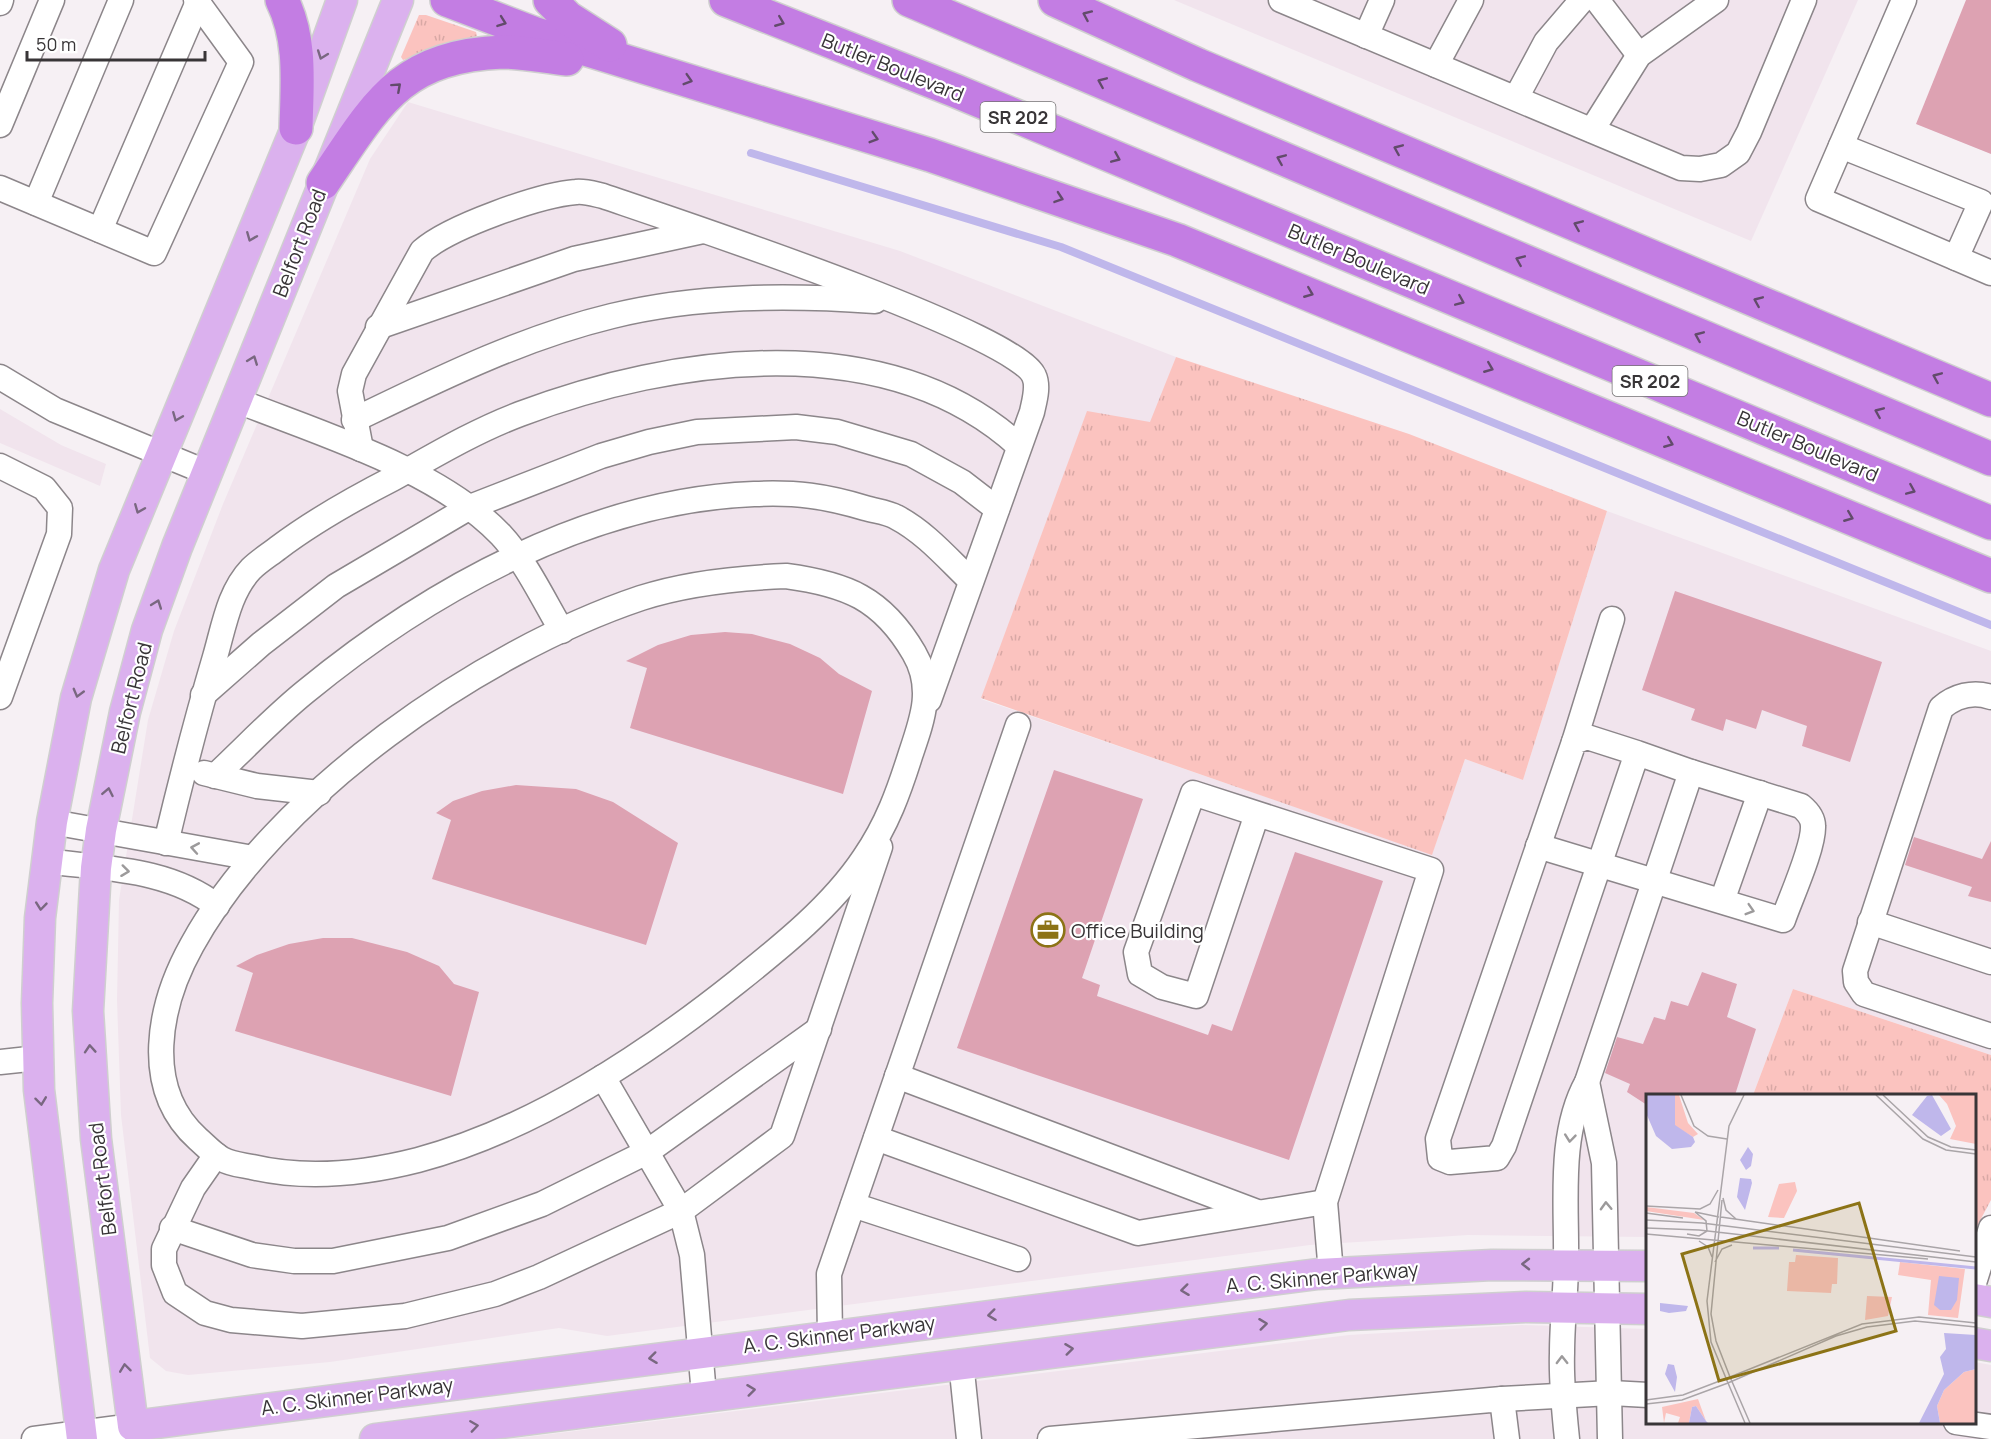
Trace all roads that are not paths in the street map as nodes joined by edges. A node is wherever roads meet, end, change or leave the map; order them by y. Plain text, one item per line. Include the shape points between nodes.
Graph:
1 (52, 0) edge
2 (121, 0) edge
3 (282, 0) edge
4 (342, 0) edge
5 (398, 0) edge
6 (447, 0) edge
7 (550, 0) edge
8 (726, 0) edge
9 (909, 0) edge
10 (1055, 0) edge
11 (1382, 0) edge
12 (1471, 0) edge
13 (1582, 0) edge
14 (1597, 0) edge
15 (1716, 0) edge
16 (1804, 0) edge
17 (1904, 0) edge
18 (197, 1) edge
19 (1291, 2) edge
20 (1366, 36) junction
21 (1639, 55) junction
22 (1436, 65) junction
23 (645, 67) junction
24 (1516, 98) junction
25 (0, 124) edge
26 (296, 128) junction
27 (1592, 130) junction
28 (1841, 146) junction
29 (323, 183) junction
30 (0, 188) edge
31 (36, 203) junction
32 (100, 230) junction
33 (704, 231) junction
34 (1956, 258) junction
35 (1991, 273) edge
36 (895, 303) junction
37 (378, 327) junction
38 (0, 377) edge
39 (1991, 400) edge
40 (237, 401) junction
41 (354, 420) junction
42 (1019, 446) junction
43 (361, 450) junction
44 (161, 454) junction
45 (1991, 459) edge
46 (0, 466) edge
47 (407, 470) junction
48 (208, 473) junction
49 (470, 507) junction
50 (997, 509) junction
51 (1991, 523) edge
52 (517, 557) junction
53 (1991, 576) edge
54 (971, 581) junction
55 (1612, 619) dead end
56 (562, 632) junction
57 (203, 695) junction
58 (0, 697) edge
59 (1991, 697) edge
60 (923, 717) junction
61 (1018, 725) dead end
62 (1574, 742) junction
63 (1637, 753) junction
64 (184, 769) junction
65 (1691, 772) junction
66 (215, 776) junction
67 (319, 793) junction
68 (1760, 793) junction
69 (892, 811) junction
70 (1257, 814) junction
71 (52, 822) junction
72 (101, 830) junction
73 (166, 843) junction
74 (1538, 846) junction
75 (253, 858) junction
76 (46, 861) junction
77 (1599, 865) junction
78 (96, 868) junction
79 (1654, 880) junction
80 (1722, 901) junction
81 (217, 906) junction
82 (1870, 922) junction
83 (1991, 962) edge
84 (819, 1029) junction
85 (1991, 1036) edge
86 (38, 1058) junction
87 (0, 1062) edge
88 (897, 1076) junction
89 (603, 1077) junction
90 (1587, 1082) junction
91 (876, 1138) junction
92 (647, 1152) junction
93 (216, 1155) junction
94 (1325, 1202) junction
95 (853, 1205) junction
96 (681, 1211) junction
97 (1259, 1213) junction
98 (172, 1228) junction
99 (1991, 1228) edge
100 (1018, 1259) dead end
101 (1566, 1264) junction
102 (1608, 1265) junction
103 (1646, 1266) edge
104 (1331, 1273) junction
105 (1976, 1277) edge
106 (1976, 1299) edge
107 (1991, 1302) edge
108 (1564, 1307) junction
109 (1606, 1307) junction
110 (1646, 1309) edge
111 (830, 1335) junction
112 (1976, 1343) edge
113 (1991, 1346) edge
114 (701, 1351) junction
115 (961, 1362) junction
116 (1611, 1394) junction
117 (704, 1395) junction
118 (1562, 1395) junction
119 (1646, 1395) edge
120 (1502, 1399) junction
121 (1970, 1424) edge
122 (1991, 1427) edge
123 (134, 1432) edge
124 (82, 1436) edge
125 (34, 1439) edge
126 (375, 1439) edge
127 (969, 1439) edge
128 (1050, 1439) edge
129 (1507, 1439) edge
130 (1567, 1439) edge
131 (1610, 1439) edge

1 - 25 street
2 - 31 street
3 - 26 highway via 294,37
4 -> 26 main road
5 - 29 main road, Belfort Road
6 -> 23 highway via 532,33
7 - 23 highway via 568,18
8 -> 51 highway, Butler Boulevard / SR 202 via 967,96
45 -> 9 highway
39 -> 10 highway via 1198,65
11 - 20 street
12 - 22 street
13 - 24 street via 1546,42
14 - 21 street
15 - 21 street
16 - 27 street via 1749,132 1738,153 1721,165 1681,168
17 - 28 street
18 - 32 street
18 - 32 street via 241,62 154,253
19 - 20 street
20 - 22 street
21 - 27 street
22 - 24 street
29 -> 23 highway via 381,101 425,67 447,58 504,52
23 -> 53 highway via 930,155 1177,240
24 - 27 street
26 -> 44 main road
28 - 34 street via 1818,199
28 - 34 street via 1980,202
40 -> 29 main road, Belfort Road
30 - 31 street
31 - 32 street
33 - 36 street via 790,260
33 - 37 street via 574,259
33 - 37 street via 603,196 557,194 454,229 436,239 422,251
34 - 35 street
36 - 41 street via 801,296 701,301 612,316 490,356
36 - 42 street via 1008,354 1034,376 1032,412
37 - 41 street via 354,374 350,391
38 - 44 street via 55,411
40 - 43 street
40 - 48 main road, Belfort Road
41 - 43 street
42 - 47 street via 975,413 894,379 808,363 720,364 605,386 519,414 447,446
42 - 50 street
43 - 47 street
44 - 48 street
44 -> 71 main road via 114,570 76,698
46 - 58 street via 44,488 60,508 59,534
47 - 49 street
47 - 57 street via 317,519 252,568 234,592
72 -> 48 main road, Belfort Road via 125,712 147,630
49 - 50 street via 600,456 649,442 697,432 796,427 837,432 911,453 962,482
49 - 52 street via 502,536
49 - 57 street via 336,586
50 - 54 street
52 - 54 street via 607,520 664,504 715,495 791,492 822,495 894,516 920,533
52 - 56 street
52 - 66 street via 435,600 394,627 305,692
54 - 60 street
55 - 62 street
56 - 60 street via 642,598 691,586 786,576 818,580 864,597 885,613 905,637 921,664 927,689
56 - 67 street via 479,674 423,710 381,739
57 - 64 street
59 - 82 street via 1973,694 1950,700 1941,708
60 - 69 street
61 - 88 street
62 - 63 street via 1587,737
62 - 74 street
63 - 65 street
63 - 77 street
64 - 66 street
64 - 73 street
65 - 68 street
65 - 79 street
66 - 67 street via 257,786
67 - 75 street
68 - 80 street
80 -> 68 street via 1783,920 1813,824 1801,806
69 - 84 street
69 - 89 street via 862,862 778,949 667,1038
70 - 70 street via 1193,793 1136,952 1140,974 1162,987 1196,996
70 - 94 street via 1431,870
71 - 72 street
71 - 76 main road
72 - 73 street
72 - 78 main road, Belfort Road
75 -> 73 street
74 - 77 street
74 - 77 street via 1438,1139 1440,1158 1450,1162 1497,1158 1504,1146
75 - 81 street
76 - 78 street
76 -> 86 main road via 40,918
77 - 79 street
78 -> 81 street via 158,875
123 -> 78 main road, Belfort Road via 96,1139 88,1011
79 - 80 street
79 - 90 street
81 - 93 street via 177,973 160,1042 162,1072 170,1099 186,1128
82 - 83 street
82 - 85 street via 1855,971 1856,982 1864,994
84 - 92 street
84 - 96 street via 782,1136
86 - 87 street
86 -> 124 main road
88 - 91 street
88 - 97 street
89 - 92 street
89 - 93 street via 548,1108 491,1133 436,1155 391,1167 319,1176 277,1173 224,1161
90 -> 101 street via 1576,1102 1570,1137
102 -> 90 street via 1604,1163
91 - 95 street
91 - 97 street via 1138,1233
92 - 96 street
92 - 98 street via 499,1221 448,1238 333,1261 252,1255
93 - 98 street
94 - 97 street
94 - 104 street
95 - 100 street
95 - 111 street via 829,1274
96 - 98 street via 495,1294 405,1316 302,1326 231,1320 205,1313 185,1301 175,1293 164,1265 164,1249
96 - 114 street via 692,1256
99 - 105 street
101 - 102 main road, A. C. Skinner Parkway
101 -> 104 main road, A. C. Skinner Parkway
101 - 108 street
102 - 103 main road, A. C. Skinner Parkway
102 - 109 street
104 -> 111 main road, A. C. Skinner Parkway
106 - 107 main road
108 - 109 main road, A. C. Skinner Parkway
115 -> 108 main road, A. C. Skinner Parkway via 1349,1315
118 -> 108 street
109 - 110 main road, A. C. Skinner Parkway
109 - 116 street
111 - 114 main road, A. C. Skinner Parkway
112 - 113 main road
114 - 117 street
114 -> 123 main road, A. C. Skinner Parkway
117 -> 115 main road, A. C. Skinner Parkway
115 - 127 street
116 - 118 street
116 - 119 street
116 - 131 street
126 -> 117 main road, A. C. Skinner Parkway
118 - 120 street
118 - 130 street
120 - 128 street
120 - 129 street
121 - 122 street
123 - 124 street, A. C. Skinner Parkway
124 - 125 street, A. C. Skinner Parkway

